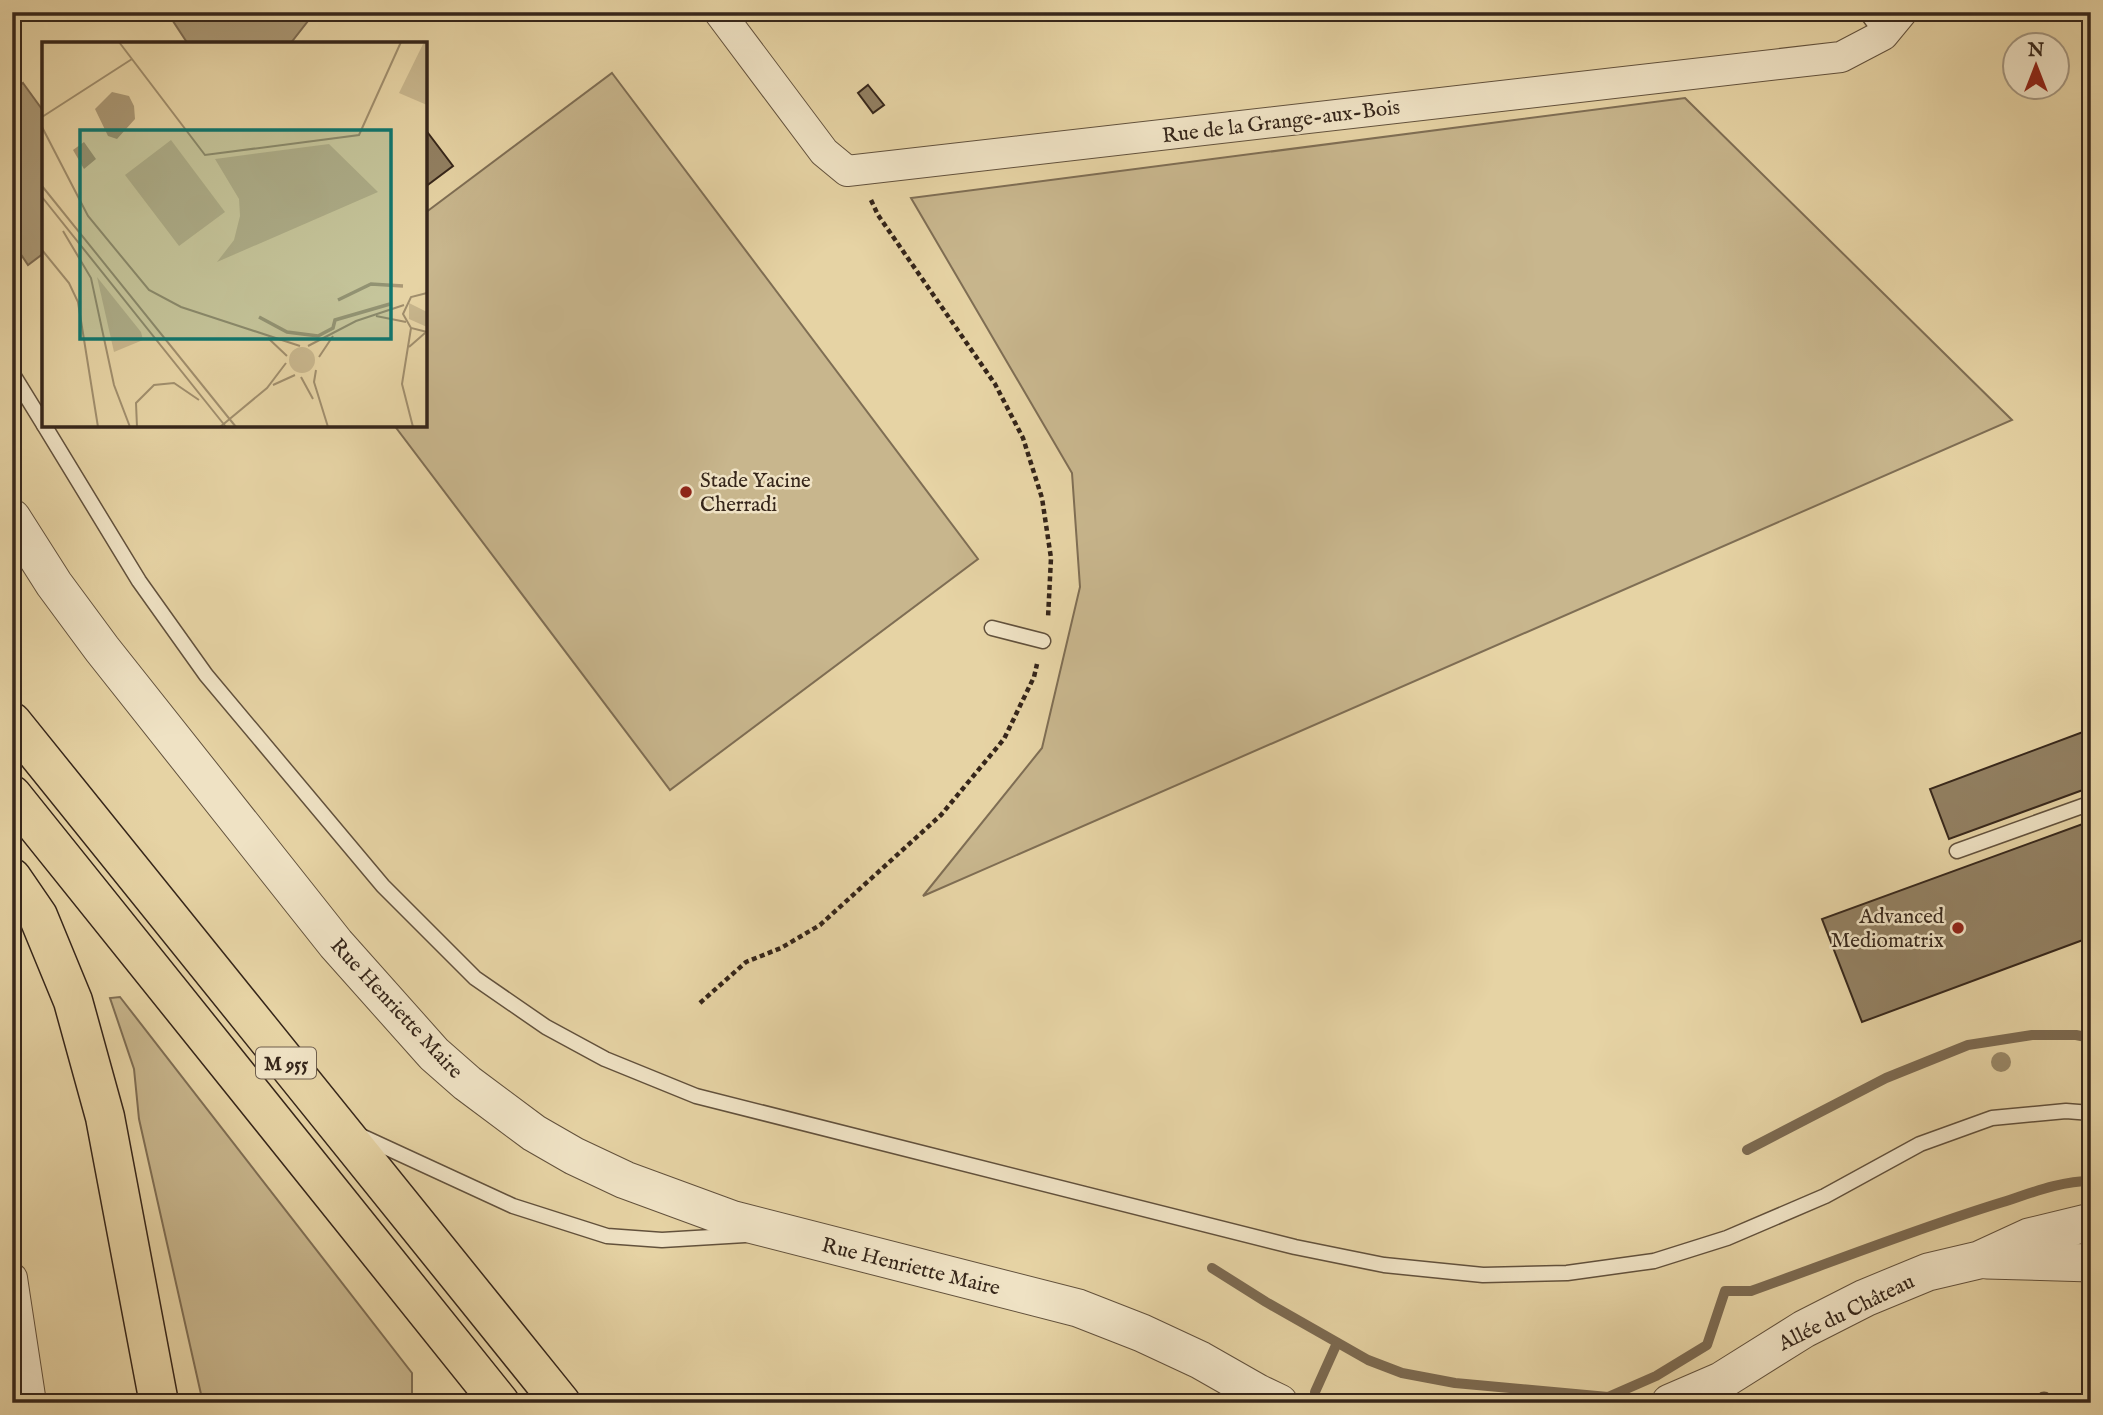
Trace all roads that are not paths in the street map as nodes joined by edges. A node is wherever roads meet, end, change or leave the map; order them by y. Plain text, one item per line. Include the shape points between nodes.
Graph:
1 (719, 12) edge
2 (1902, 12) edge
3 (1875, 24) edge
4 (12, 373) edge
5 (42, 422) edge
6 (45, 427) edge
7 (12, 518) edge
8 (992, 628) dead end
9 (1043, 641) road end
10 (12, 722) edge
11 (12, 795) edge
12 (2091, 803) edge
13 (1957, 851) dead end
14 (12, 878) edge
15 (2091, 1114) edge
16 (334, 1122) junction
17 (2091, 1222) edge
18 (785, 1233) junction
19 (1979, 1260) junction
20 (2091, 1263) edge
21 (12, 1278) edge
22 (1712, 1392) edge
23 (1268, 1400) edge
24 (31, 1403) edge
25 (159, 1403) edge
26 (500, 1403) edge
27 (561, 1403) edge
28 (1670, 1403) edge

1 - 3 street, Rue de la Grange-aux-Bois via 824,152 847,171 1841,57
2 - 3 street, Rue de la Grange-aux-Bois
4 - 5 lane
6 - 15 lane via 139,582 206,675 383,886 475,978 546,1027 605,1059 696,1096 1295,1247 1384,1265 1483,1275 1567,1273 1654,1261 1727,1238 1825,1196 1920,1144 1992,1118 2066,1111
7 - 18 street, Rue Henriette Maire via 102,649 337,944 434,1054 534,1133 574,1156 684,1203
8 - 9 lane
10 - 16 highway, M 955
11 - 26 highway, M 955
12 - 13 lane
14 - 25 highway via 38,916 74,1001 105,1117
16 - 18 lane via 513,1206 607,1236 662,1240
16 - 27 highway, M 955
17 - 19 street, Allée du Château via 2029,1237
18 - 23 street, Rue Henriette Maire via 1078,1308 1200,1360
19 - 20 street, Allée du Château
19 - 22 street, Allée du Château via 1928,1272 1865,1298 1804,1329
21 - 24 street
22 - 28 street, Allée du Château

